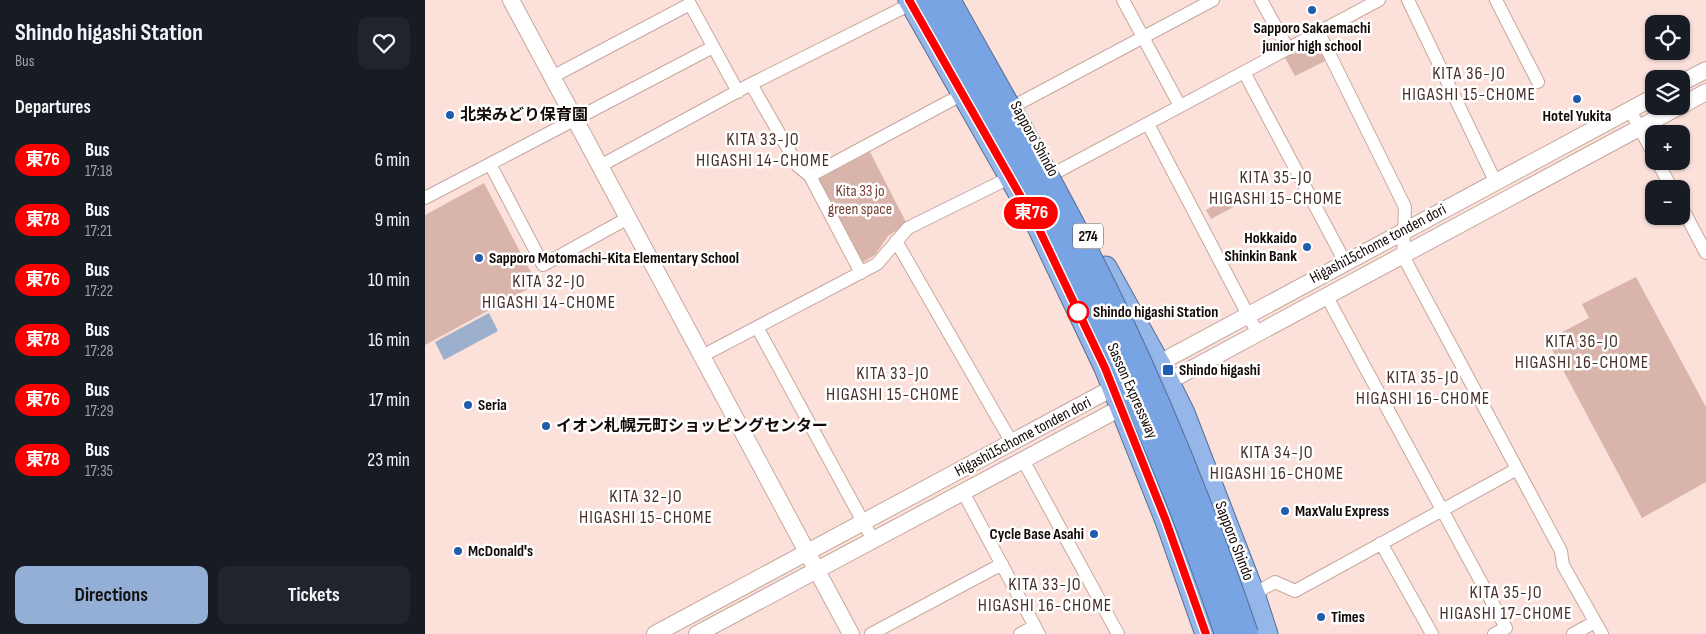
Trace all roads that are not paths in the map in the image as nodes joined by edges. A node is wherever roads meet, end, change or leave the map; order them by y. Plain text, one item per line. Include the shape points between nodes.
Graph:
1 (511, 0) edge
2 (948, 0) edge
3 (958, 0) edge
4 (1123, 0) edge
5 (1213, 0) edge
6 (1261, 0) edge
7 (1379, 0) edge
8 (1407, 0) edge
9 (1496, 0) edge
10 (917, 1) edge
11 (1319, 33) junction
12 (1144, 36) junction
13 (713, 47) junction
14 (1289, 49) junction
15 (1706, 70) edge
16 (1244, 72) junction
17 (552, 77) junction
18 (1690, 78) edge
19 (1538, 82) dead end
20 (751, 84) junction
21 (738, 92) junction
22 (961, 95) junction
23 (1705, 97) edge
24 (1645, 102) edge
25 (1690, 103) edge
26 (1016, 106) junction
27 (1180, 106) junction
28 (1630, 110) junction
29 (1664, 115) edge
30 (575, 120) junction
31 (1148, 124) junction
32 (1640, 128) junction
33 (1645, 138) edge
34 (489, 164) junction
35 (600, 166) junction
36 (1053, 174) junction
37 (810, 176) junction
38 (1009, 178) junction
39 (1495, 181) junction
40 (425, 198) edge
41 (628, 218) junction
42 (1690, 223) edge
43 (1404, 230) junction
44 (896, 241) junction
45 (1706, 252) edge
46 (1403, 256) junction
47 (1345, 262) junction
48 (861, 272) junction
49 (1327, 297) junction
50 (1248, 315) junction
51 (757, 327) junction
52 (1258, 334) junction
53 (702, 356) junction
54 (1159, 363) junction
55 (1169, 382) junction
56 (1113, 388) junction
57 (1120, 408) junction
58 (1012, 443) junction
59 (1023, 460) junction
60 (1517, 469) junction
61 (963, 492) junction
62 (1442, 510) junction
63 (864, 523) junction
64 (873, 540) junction
65 (1381, 543) junction
66 (808, 552) junction
67 (1002, 564) junction
68 (817, 570) junction
69 (1255, 594) junction
70 (1595, 622) junction
71 (1037, 630) edge
72 (1201, 632) edge
73 (655, 634) edge
74 (697, 634) edge
75 (851, 634) edge
76 (871, 634) edge
77 (1020, 634) edge
78 (1118, 634) edge
79 (1227, 634) edge
80 (1246, 634) edge
81 (1267, 634) edge
82 (1432, 634) edge
83 (1494, 634) edge
84 (1573, 634) edge
85 (1601, 634) edge

1 - 17 street
2 - 80 highway, Sasson Expressway, bridge via 1118,315 1217,547
3 - 26 highway, Sapporo Shindo / 274
4 - 12 street
5 - 12 street
6 - 14 street
7 - 11 street
8 - 39 street
9 - 19 street
10 - 20 street
10 - 22 highway, 274
10 - 79 highway, Sasson Expressway, bridge via 1064,247 1147,423 1199,553
11 - 14 street
11 - 43 street via 1405,207
12 - 26 street
12 - 27 street
13 - 17 street via 690,4
13 - 21 street
13 - 30 street
14 - 16 street
15 - 18 street
16 - 27 street
16 - 47 street
17 - 30 street
20 - 21 street
20 - 37 street via 798,166
21 - 35 street
22 - 37 street
22 - 38 highway, 274
23 - 25 street, Higashi15chome tonden dori
24 - 28 street, Higashi15chome tonden dori
26 - 36 highway, Sapporo Shindo / 274
27 - 31 street
28 - 32 street
28 - 39 street, Higashi15chome tonden dori
29 - 32 street, Higashi15chome tonden dori
30 - 34 street
30 - 35 street
31 - 36 street
31 - 50 street
32 - 33 street
32 - 46 street, Higashi15chome tonden dori
34 - 40 street
34 - 41 street via 543,265
35 - 41 street
36 - 54 highway, Sapporo Shindo / 274
37 - 48 street
38 - 44 street via 909,228
38 - 56 highway, 274 via 1037,225
39 - 43 street, Higashi15chome tonden dori
41 - 53 street
42 - 45 street
43 - 46 street
43 - 47 street, Higashi15chome tonden dori
44 - 48 street via 877,264
44 - 58 street
46 - 49 street, Higashi15chome tonden dori
46 - 60 street
47 - 50 street, Higashi15chome tonden dori
48 - 51 street
49 - 52 street, Higashi15chome tonden dori
49 - 62 street
50 - 52 street
50 - 54 street, Higashi15chome tonden dori
51 - 53 street
51 - 63 street
52 - 55 street, Higashi15chome tonden dori
53 - 66 street
54 - 55 highway, Sapporo Shindo / 274
54 - 56 street, Higashi15chome tonden dori
55 - 57 street, Higashi15chome tonden dori
55 - 69 highway, Sapporo Shindo / 274
56 - 57 highway, 274
56 - 58 street, Higashi15chome tonden dori
57 - 59 street, Higashi15chome tonden dori
57 - 72 highway, 274 via 1166,521
58 - 63 street, Higashi15chome tonden dori
59 - 61 street, Higashi15chome tonden dori
59 - 78 street
60 - 62 street
60 - 70 street via 1561,551 1563,565
61 - 64 street, Higashi15chome tonden dori
61 - 67 street
62 - 65 street
62 - 83 street via 1506,628
63 - 64 street
63 - 66 street, Higashi15chome tonden dori
64 - 68 street, Higashi15chome tonden dori
65 - 69 street via 1295,591 1275,582
65 - 82 street
66 - 68 street
66 - 73 street, Higashi15chome tonden dori
67 - 71 street
67 - 76 street
68 - 74 street, Higashi15chome tonden dori
68 - 75 street
69 - 81 highway, Sapporo Shindo / 274
70 - 84 street
70 - 85 street
71 - 77 street

